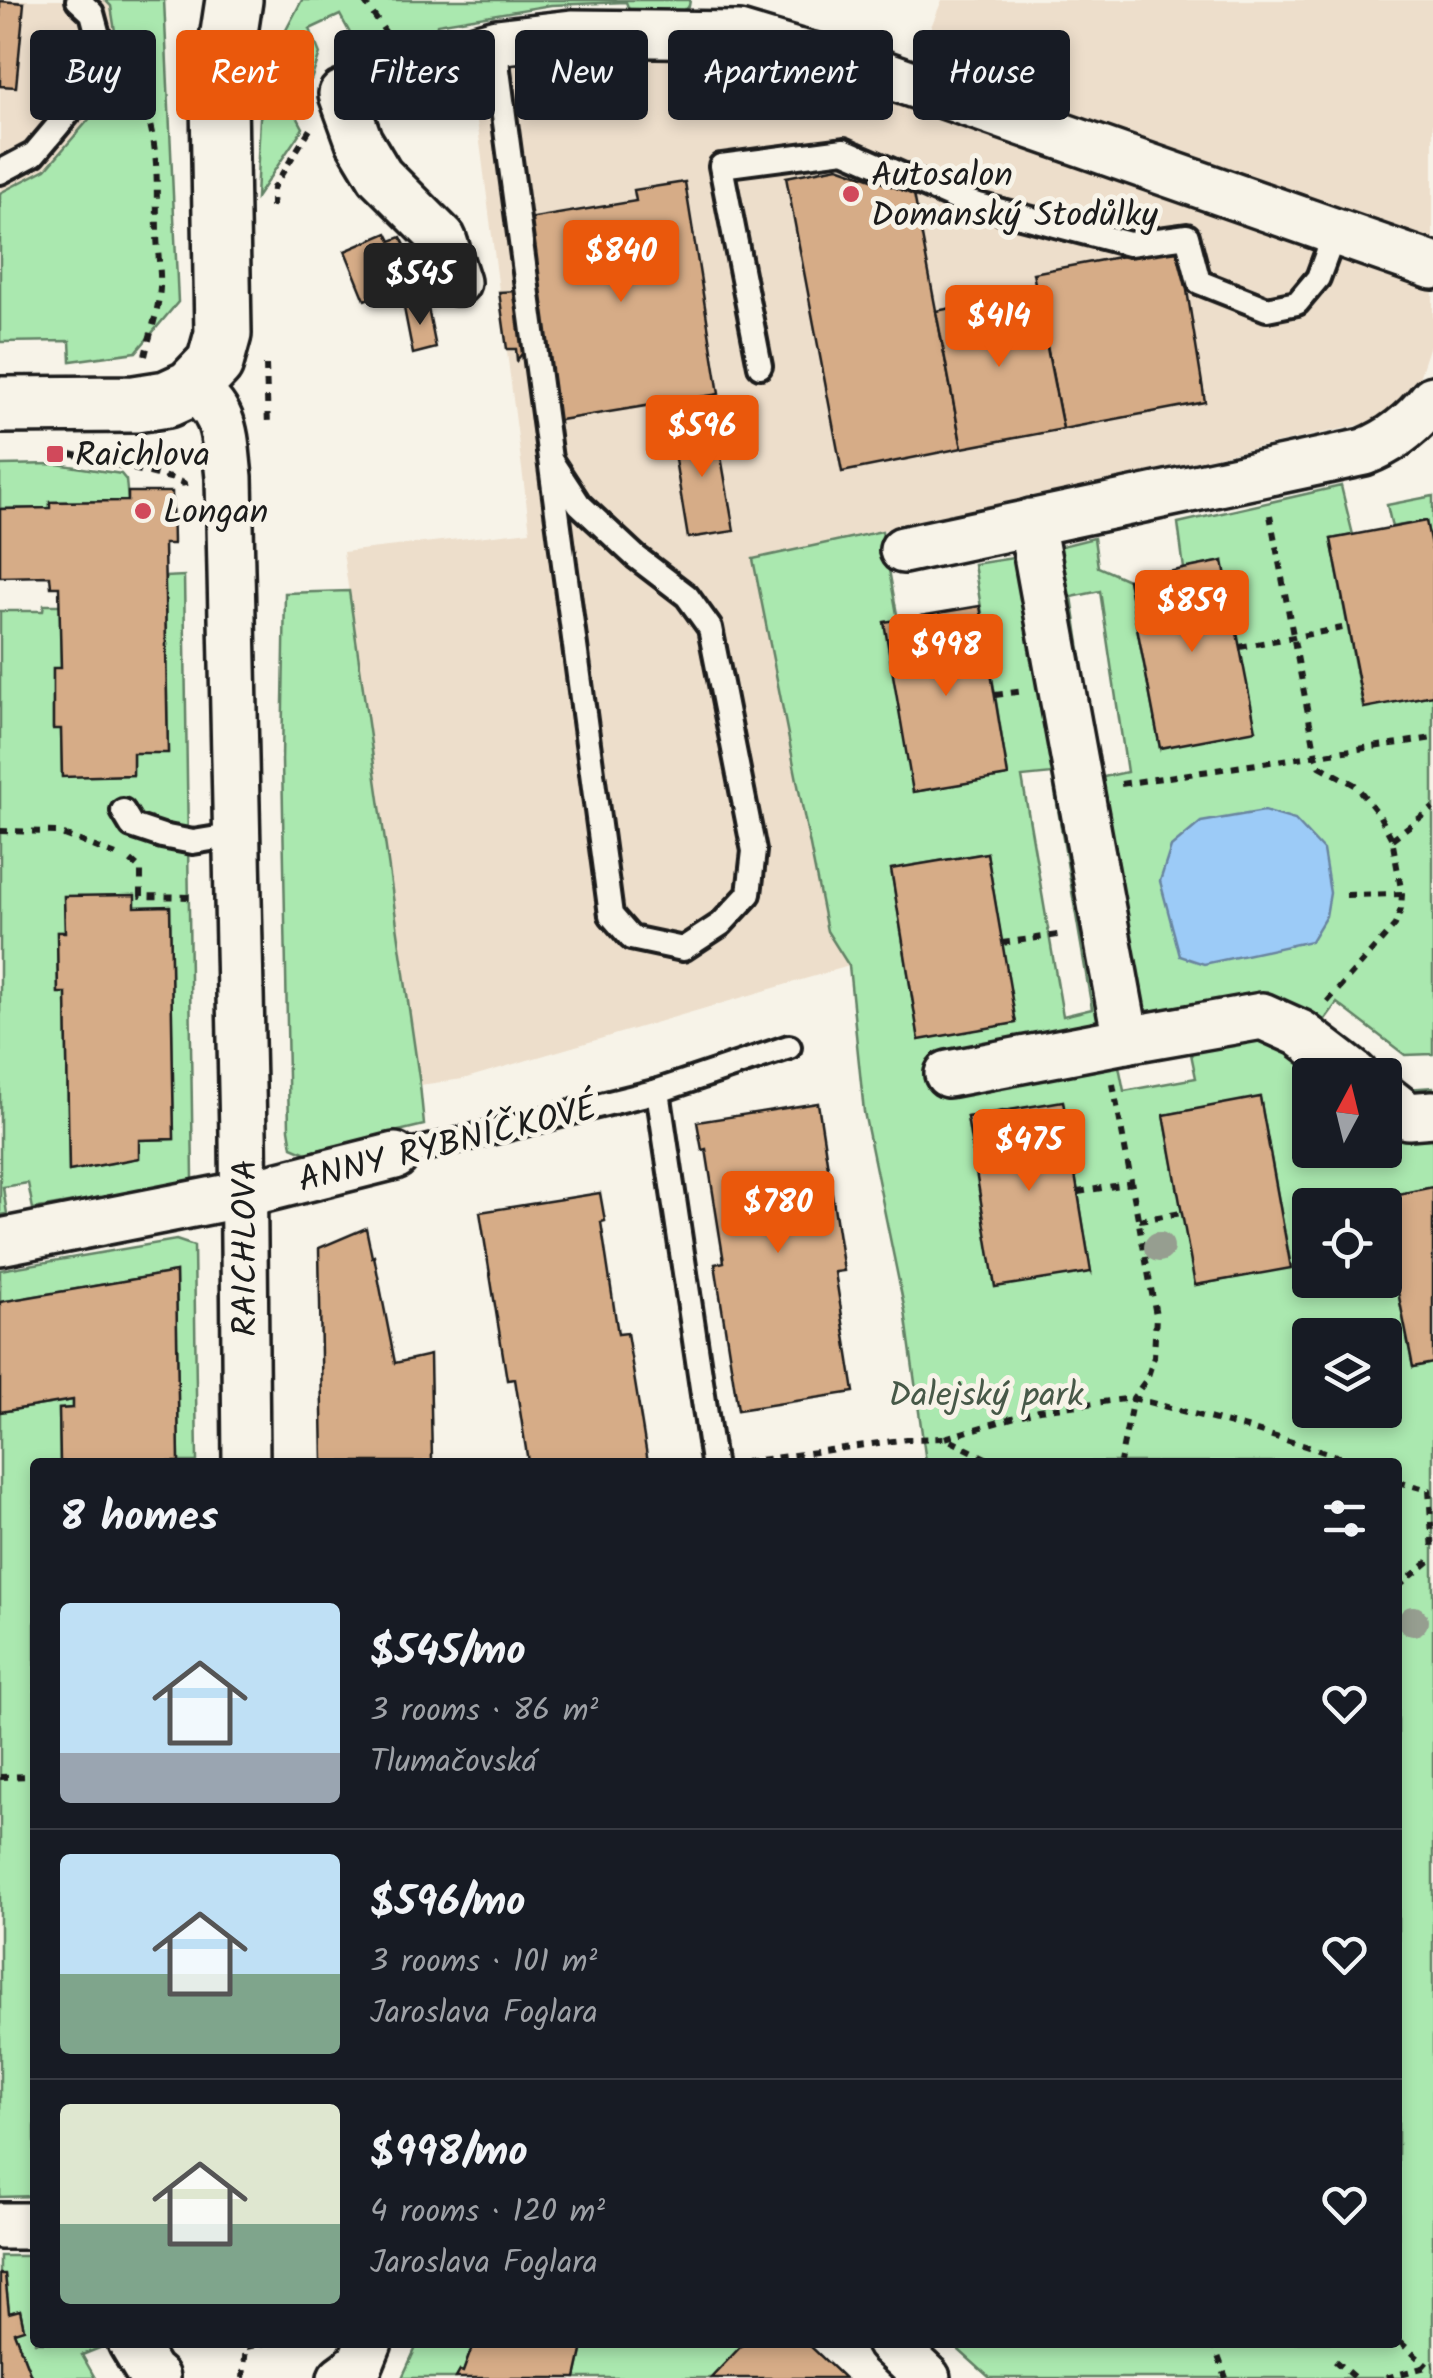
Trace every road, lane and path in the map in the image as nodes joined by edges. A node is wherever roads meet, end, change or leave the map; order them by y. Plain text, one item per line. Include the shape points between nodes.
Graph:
1 (78, 0) edge
2 (234, 0) edge
3 (726, 18) edge
4 (497, 42) junction
5 (149, 120) edge
6 (0, 172) edge
7 (1335, 232) junction
8 (1433, 266) edge
9 (458, 282) dead end
10 (760, 366) dead end
11 (191, 388) junction
12 (1433, 399) edge
13 (134, 404) junction
14 (0, 405) edge
15 (55, 454) dead end
16 (551, 461) junction
17 (1262, 474) junction
18 (185, 503) dead end
19 (1031, 522) junction
20 (903, 550) dead end
21 (1348, 628) dead end
22 (1293, 637) junction
23 (1240, 648) dead end
24 (1433, 738) edge
25 (1316, 755) junction
26 (1080, 790) junction
27 (1433, 808) edge
28 (124, 811) dead end
29 (0, 831) edge
30 (236, 834) junction
31 (1392, 839) junction
32 (1402, 894) junction
33 (1346, 895) dead end
34 (194, 896) dead end
35 (1106, 929) junction
36 (1002, 942) dead end
37 (1300, 1033) junction
38 (1116, 1042) junction
39 (789, 1047) dead end
40 (1333, 1058) edge
41 (948, 1074) dead end
42 (658, 1091) junction
43 (1402, 1111) edge
44 (1433, 1114) edge
45 (395, 1156) joint
46 (1132, 1183) junction
47 (1078, 1192) dead end
48 (244, 1194) junction
49 (1182, 1213) dead end
50 (1139, 1220) junction
51 (0, 1242) edge
52 (1134, 1398) junction
53 (945, 1438) junction
54 (246, 1458) edge
55 (712, 1458) edge
56 (773, 1458) edge
57 (986, 1458) edge
58 (1121, 1458) edge
59 (1342, 1458) edge
60 (1402, 1483) edge
61 (1431, 1490) edge
62 (1433, 1555) edge
63 (1402, 1583) edge
64 (30, 1776) edge
65 (0, 1777) edge
66 (0, 2226) edge
67 (30, 2226) edge
68 (1402, 2344) edge
69 (135, 2348) edge
70 (246, 2348) edge
71 (366, 2348) edge
72 (896, 2348) edge
73 (1216, 2348) edge
74 (1335, 2361) dead end
75 (1431, 2366) edge
76 (156, 2378) edge
77 (243, 2378) edge
78 (340, 2378) edge
79 (928, 2378) edge
80 (1226, 2378) edge
81 (1355, 2378) edge
82 (1386, 2378) edge

1 - 6 lane via 92,13 102,50 77,102 34,154
2 - 11 street via 219,99 223,334 214,363
3 - 4 street
3 - 7 street
4 - 9 street via 342,94 380,176 443,240
4 - 16 lane
5 - 13 path via 160,288
7 - 8 street
7 - 10 lane via 1318,278 1298,303 1267,309 1199,282 1187,236 1129,244 959,200 844,150 721,166
11 - 13 street
11 - 30 street, RAICHLOVA via 223,422 229,477
12 - 17 street via 1380,446
13 - 14 street
15 - 18 path via 184,483
16 - 16 lane via 611,915 631,938 683,949 721,924 749,894 754,851 710,628 687,596 579,504
17 - 19 street
17 - 22 path
19 - 20 street
19 - 26 street
21 - 22 path
22 - 23 path
22 - 25 path
24 - 25 path
25 - 26 path
25 - 31 path via 1320,766 1355,786
26 - 35 street
27 - 31 path
28 - 30 lane via 132,826 162,836 193,842
29 - 34 path via 56,832 133,862 141,870 141,896
30 - 48 street, RAICHLOVA
31 - 32 path
32 - 33 path
32 - 37 path via 1395,925
35 - 36 path
35 - 38 street
37 - 38 street via 1262,1016
37 - 40 street
38 - 41 street
38 - 46 path
39 - 42 lane, ANNY RYBNÍČKOVÉ
42 - 45 lane, ANNY RYBNÍČKOVÉ
42 - 55 lane
43 - 44 street
45 - 48 street, ANNY RYBNÍČKOVÉ
46 - 47 path
46 - 50 path
48 - 51 street, ANNY RYBNÍČKOVÉ
48 - 54 street, RAICHLOVA
49 - 50 path
50 - 52 path via 1156,1315 1154,1357
52 - 53 path via 1039,1410
52 - 58 path
52 - 59 path
53 - 56 path
53 - 57 path
60 - 61 path
61 - 62 path
62 - 63 path
64 - 65 path
66 - 67 street
68 - 75 path
69 - 76 street
70 - 77 path
71 - 78 street via 360,2364
72 - 79 street
73 - 80 path
74 - 81 path
75 - 82 path

